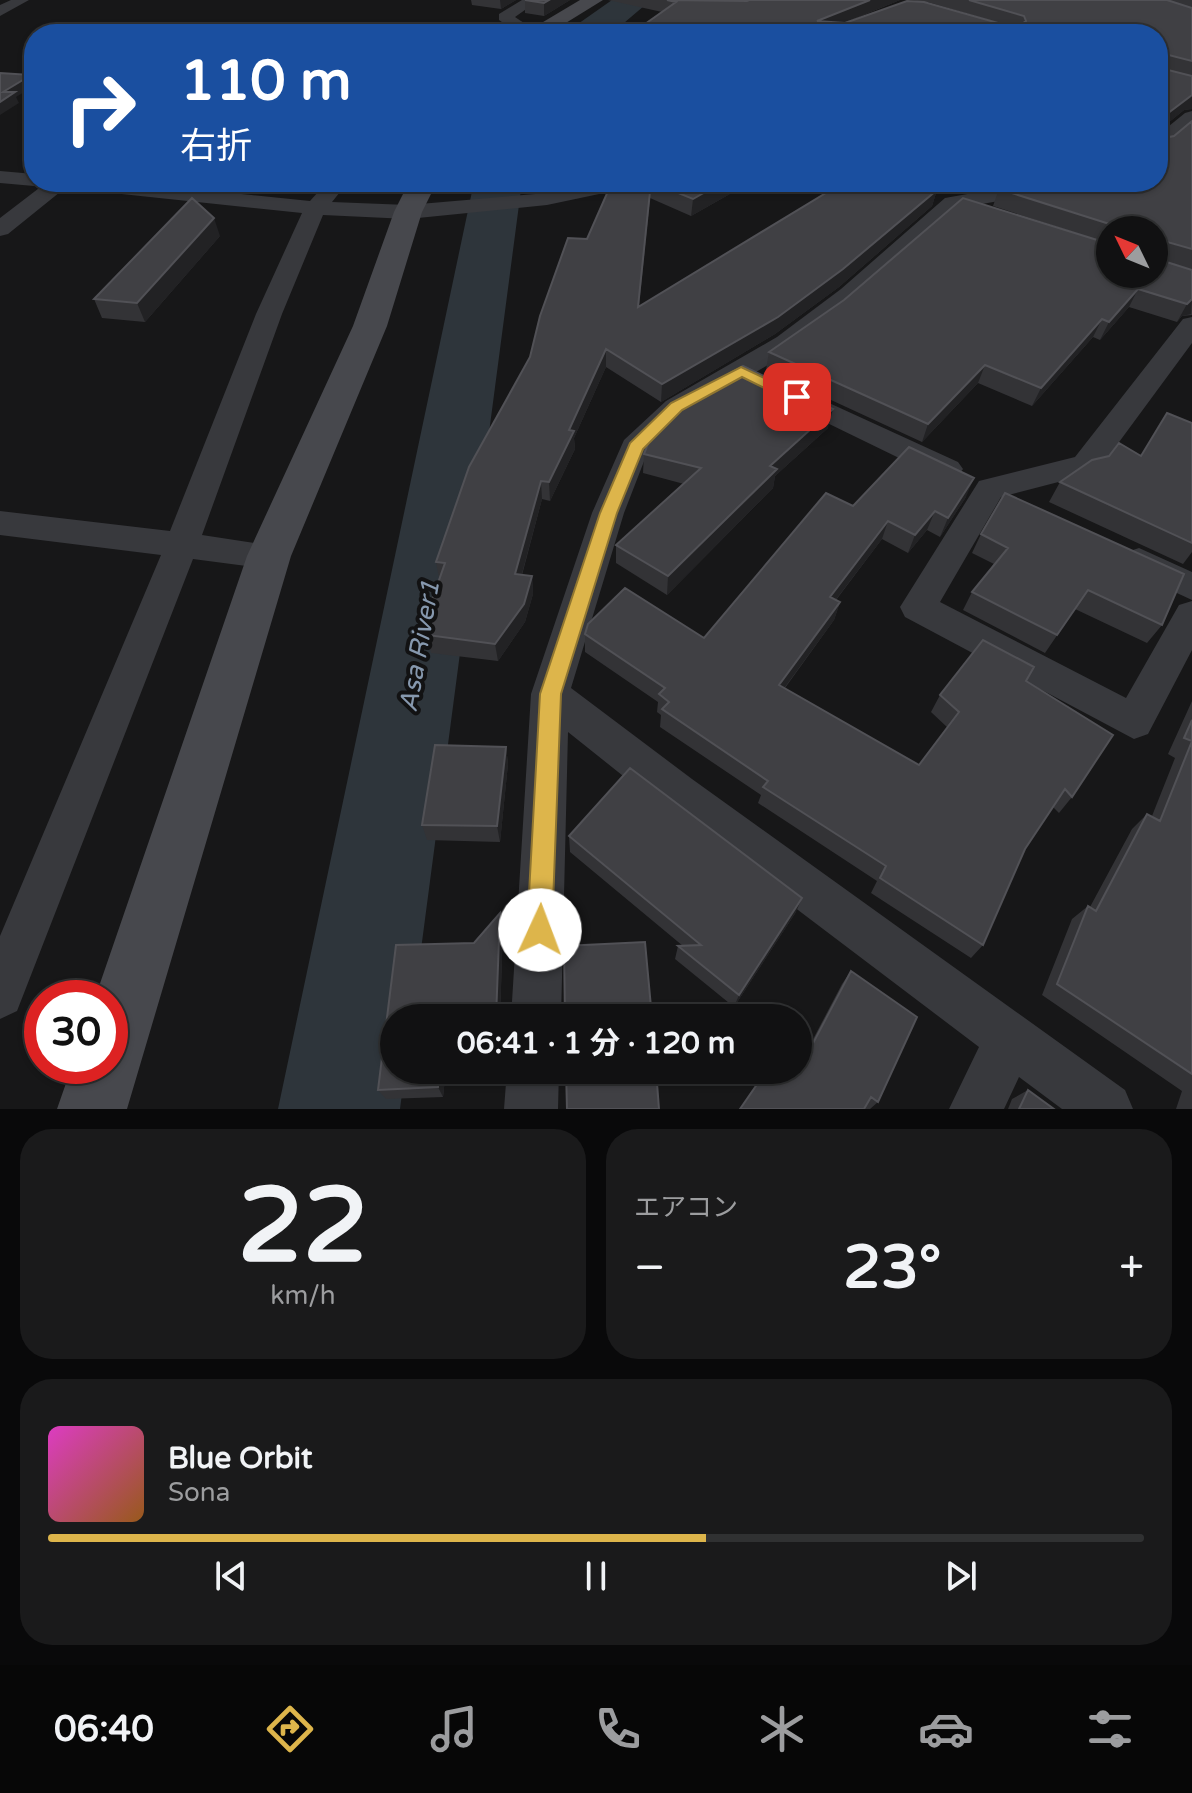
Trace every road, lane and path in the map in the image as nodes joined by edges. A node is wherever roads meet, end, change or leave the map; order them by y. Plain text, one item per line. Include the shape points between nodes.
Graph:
1 (22, 0) edge
2 (532, 0) edge
3 (594, 0) edge
4 (0, 11) edge
5 (516, 24) edge
6 (551, 24) edge
7 (1192, 117) edge
8 (1168, 137) edge
9 (0, 177) edge
10 (24, 179) edge
11 (50, 192) edge
12 (160, 192) edge
13 (329, 192) edge
14 (580, 192) edge
15 (1015, 192) edge
16 (928, 195) edge
17 (416, 197) edge
18 (953, 203) junction
19 (315, 208) junction
20 (995, 217) edge
21 (0, 229) edge
22 (1192, 325) edge
23 (741, 371) junction
24 (990, 489) junction
25 (1030, 509) edge
26 (0, 523) edge
27 (181, 544) junction
28 (1111, 548) edge
29 (269, 556) junction
30 (1192, 587) edge
31 (1192, 615) edge
32 (550, 694) junction
33 (0, 994) edge
34 (128, 996) edge
35 (537, 1004) edge
36 (1010, 1040) junction
37 (100, 1084) edge
38 (532, 1084) edge
39 (92, 1109) edge
40 (531, 1109) edge
41 (976, 1109) edge
42 (1106, 1109) edge

1 - 4 street
2 - 5 street via 504,17
3 - 6 street
7 - 8 street
9 - 10 street
11 - 21 street
12 - 19 street
13 - 19 street
14 - 17 street via 547,199
15 - 18 street
16 - 18 street
17 - 19 street
17 - 29 street via 370,326
18 - 20 street
18 - 23 street via 850,294
19 - 27 street
22 - 24 street via 1086,465
23 - 24 street
23 - 32 street via 676,407 635,447 608,513
24 - 25 street
24 - 31 street via 918,607 1134,722
26 - 27 street
27 - 29 street
27 - 33 street
28 - 30 street
29 - 34 street
32 - 35 street
32 - 36 street
36 - 41 street
36 - 42 street
37 - 39 street
38 - 40 street

